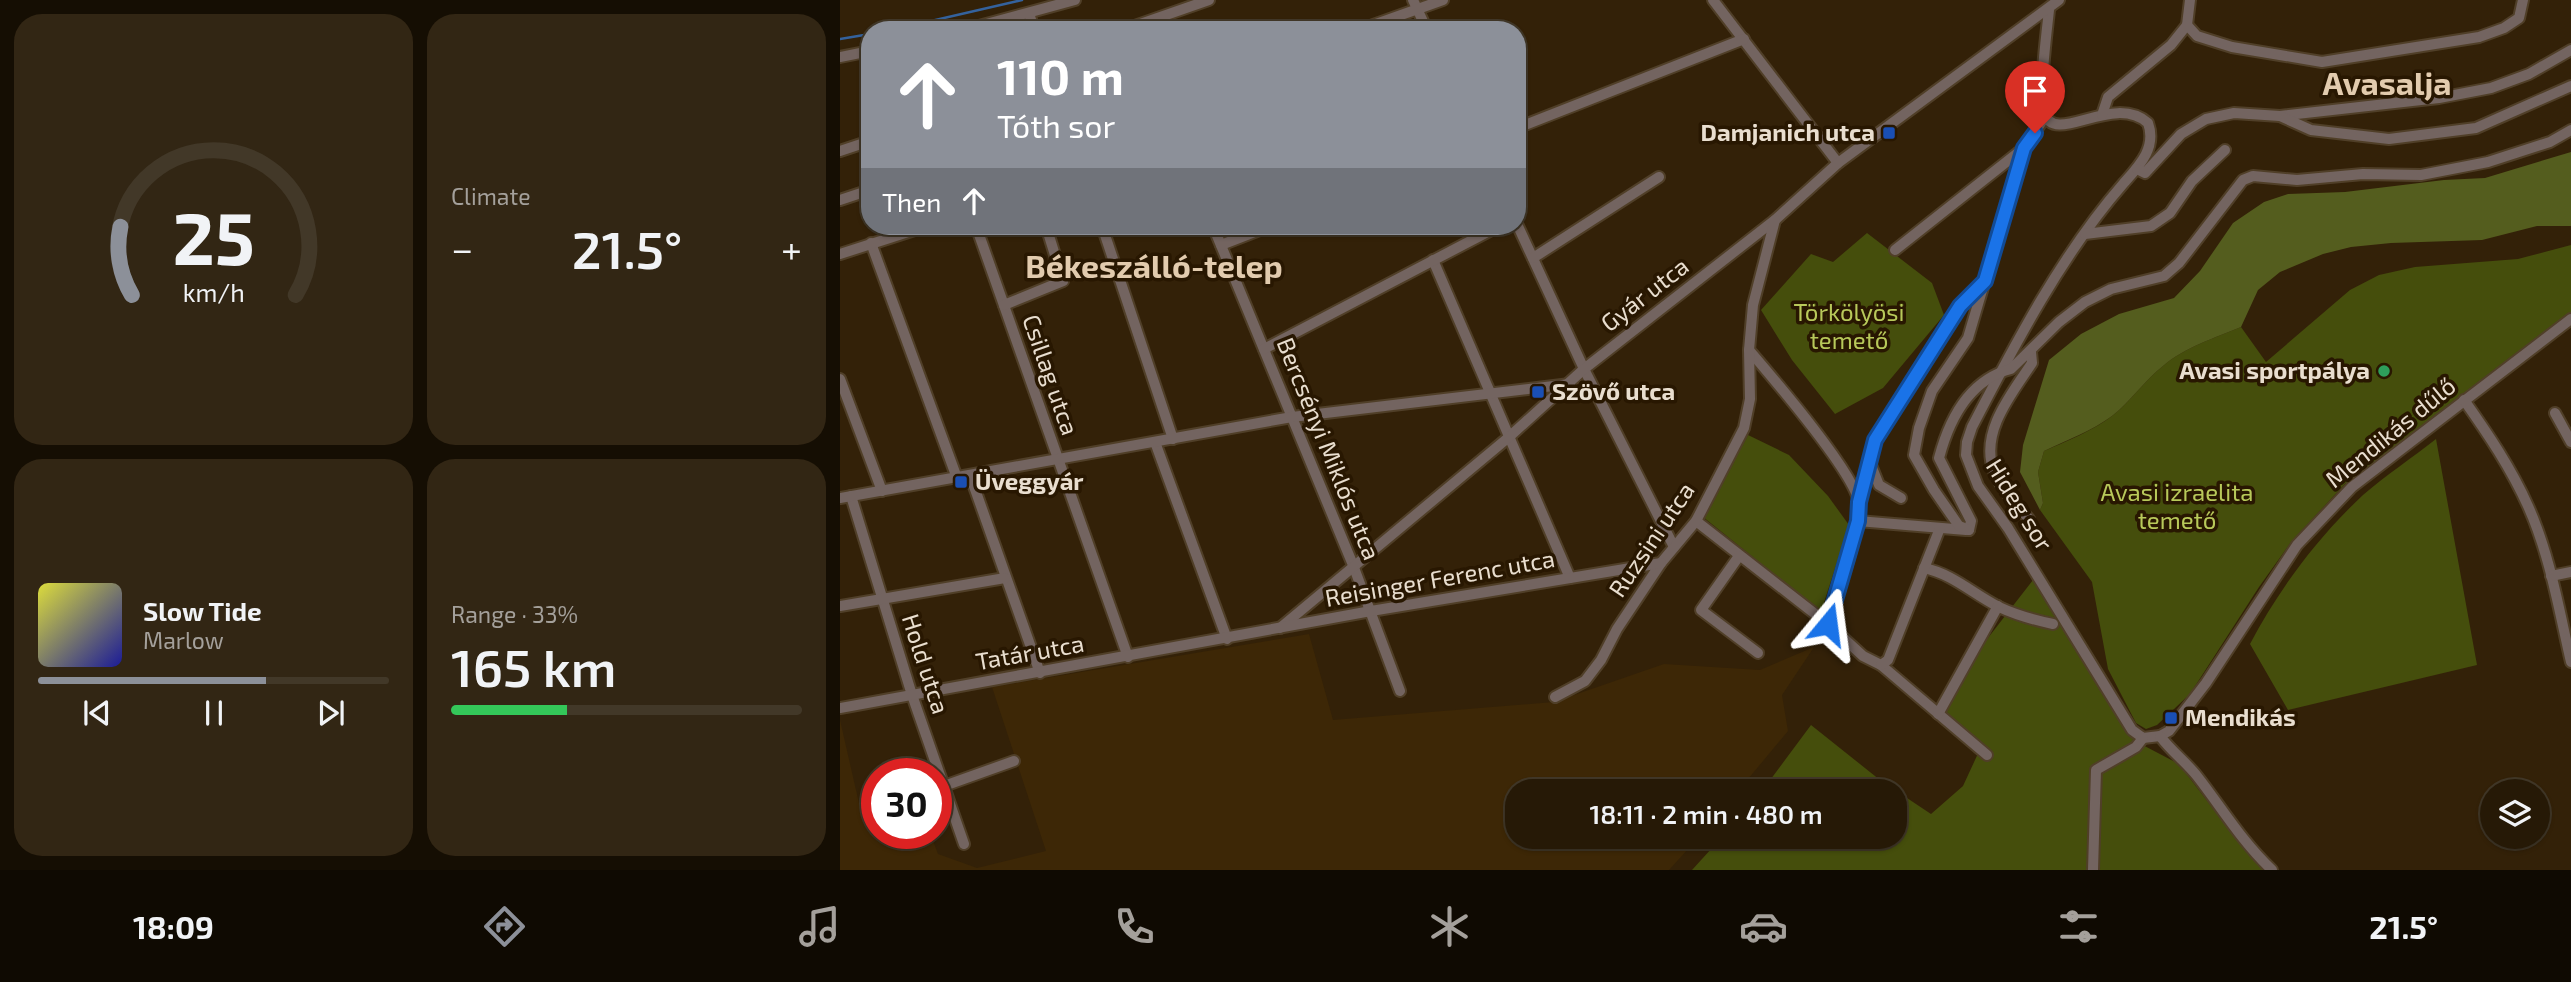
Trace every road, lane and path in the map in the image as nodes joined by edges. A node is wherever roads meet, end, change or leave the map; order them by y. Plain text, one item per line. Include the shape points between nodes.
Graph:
1 (1075, 0) edge
2 (1209, 0) edge
3 (1443, 0) edge
4 (1713, 0) edge
5 (2059, 0) edge
6 (2190, 0) edge
7 (2524, 0) edge
8 (1415, 4) edge
9 (2049, 10) junction
10 (1029, 13) junction
11 (998, 21) edge
12 (1031, 21) edge
13 (1151, 21) edge
14 (1378, 21) edge
15 (1423, 21) edge
16 (2187, 25) junction
17 (1744, 39) junction
18 (2571, 50) edge
19 (861, 53) edge
20 (840, 57) edge
21 (2571, 86) edge
22 (2102, 115) junction
23 (2280, 116) junction
24 (2045, 117) junction
25 (1526, 124) edge
26 (2571, 130) edge
27 (861, 144) edge
28 (2024, 148) junction
29 (2225, 150) dead end
30 (840, 151) edge
31 (1838, 163) junction
32 (2137, 169) junction
33 (1659, 177) dead end
34 (861, 193) edge
35 (840, 200) edge
36 (2085, 234) junction
37 (897, 235) edge
38 (979, 235) edge
39 (1049, 235) edge
40 (1105, 235) edge
41 (1217, 235) edge
42 (1247, 235) edge
43 (1482, 235) edge
44 (1522, 235) edge
45 (1765, 235) junction
46 (870, 243) junction
47 (1221, 245) junction
48 (1895, 250) dead end
49 (840, 254) edge
50 (1533, 258) junction
51 (1433, 260) junction
52 (1985, 281) junction
53 (1004, 305) junction
54 (2571, 319) edge
55 (1264, 349) junction
56 (1749, 349) junction
57 (2031, 352) junction
58 (1584, 369) junction
59 (2001, 372) junction
60 (840, 379) edge
61 (1570, 384) junction
62 (1490, 393) junction
63 (2463, 400) junction
64 (2555, 413) dead end
65 (1292, 417) junction
66 (1509, 437) junction
67 (1173, 439) junction
68 (1155, 442) junction
69 (2571, 442) edge
70 (1057, 460) junction
71 (1869, 460) junction
72 (970, 475) junction
73 (957, 478) junction
74 (882, 491) junction
75 (846, 497) edge
76 (1901, 498) dead end
77 (1859, 502) junction
78 (2029, 519) dead end
79 (1696, 521) junction
80 (1858, 521) junction
81 (1940, 528) junction
82 (1969, 530) junction
83 (1674, 547) junction
84 (1739, 556) junction
85 (1661, 563) junction
86 (1353, 565) junction
87 (1924, 568) junction
88 (2571, 572) edge
89 (2551, 576) junction
90 (1006, 578) junction
91 (1570, 578) junction
92 (883, 599) junction
93 (840, 606) edge
94 (1998, 607) junction
95 (1371, 611) junction
96 (1828, 624) junction
97 (2053, 624) dead end
98 (1280, 628) junction
99 (1227, 639) junction
100 (1758, 653) dead end
101 (1128, 657) junction
102 (2571, 662) edge
103 (1881, 665) junction
104 (1040, 673) junction
105 (1400, 691) dead end
106 (912, 695) junction
107 (1555, 697) dead end
108 (840, 708) edge
109 (1938, 714) junction
110 (2160, 736) junction
111 (2143, 738) junction
112 (1987, 755) dead end
113 (934, 758) edge
114 (1014, 761) dead end
115 (952, 783) edge
116 (952, 809) edge
117 (964, 844) dead end
118 (2256, 855) junction
119 (2093, 870) edge
120 (2259, 870) edge
121 (2272, 870) edge

1 - 10 street
2 - 13 street
3 - 8 street
4 - 17 street
5 - 9 street, Gyár utca
6 - 16 street
7 - 16 street via 2519,18 2479,37 2322,62 2232,47 2197,36
8 - 14 street
8 - 15 street
9 - 24 street via 2042,102
9 - 31 street, Gyár utca
10 - 11 street
10 - 12 street
16 - 22 street via 2171,45 2108,97
17 - 25 street
17 - 31 street
18 - 23 street via 2529,74 2491,88
19 - 20 street
21 - 23 street via 2476,128 2389,139 2311,130
22 - 24 street via 2065,126
22 - 32 street via 2133,113 2148,123 2151,141
23 - 32 street via 2234,113 2206,119 2181,134 2144,173
24 - 28 street
26 - 57 street via 2511,155 2421,174 2297,180 2253,176 2243,180 2164,276 2111,289 2085,302
27 - 30 street
28 - 48 street
28 - 52 street
29 - 36 street via 2192,181 2170,213 2151,226
31 - 45 street, Gyár utca
32 - 36 street, Hideg sor
33 - 50 street
34 - 35 street
36 - 59 street, Hideg sor
37 - 46 street
38 - 53 street, Csillag utca
39 - 53 street via 1063,281
40 - 67 street
41 - 47 street, Bercsényi Miklós utca
42 - 47 street
43 - 51 street
44 - 50 street
45 - 56 street, Ruzsini utca
45 - 58 street, Gyár utca
46 - 49 street
46 - 73 street
47 - 55 street, Bercsényi Miklós utca
50 - 58 street
51 - 55 street
51 - 62 street
52 - 71 street via 1960,306 1875,440
52 - 82 street via 1968,338 1932,391 1914,455 1959,526
53 - 70 street, Csillag utca
54 - 63 street, Mendikás dűlő
55 - 65 street, Bercsényi Miklós utca
56 - 77 street via 1844,472
56 - 79 street, Ruzsini utca via 1750,399 1744,428
57 - 59 street
57 - 78 street via 2032,363 1995,426 1990,456 1999,482
58 - 61 street, Gyár utca
58 - 83 street
59 - 82 street via 1975,388 1947,429 1939,458 1971,521
59 - 111 street, Hideg sor via 1967,442 1969,469 2132,730
60 - 74 street
61 - 62 street
61 - 66 street, Gyár utca
62 - 65 street
62 - 66 street
63 - 89 street via 2513,475
63 - 110 street, Mendikás dűlő via 2352,487 2297,545 2206,683 2169,731
64 - 69 street
65 - 67 street
65 - 86 street, Bercsényi Miklós utca
66 - 86 street, Gyár utca
66 - 91 street
67 - 68 street
68 - 70 street
68 - 99 street
70 - 72 street
70 - 101 street, Csillag utca
71 - 76 street via 1880,485
71 - 77 street
72 - 73 street
72 - 90 street
73 - 74 street
74 - 75 street
75 - 92 street, Hold utca
77 - 80 street
79 - 83 street, Ruzsini utca
79 - 84 street
80 - 81 street
80 - 96 street
81 - 82 street
81 - 87 street
83 - 85 street, Ruzsini utca
84 - 96 street
84 - 100 street via 1701,610
85 - 91 street, Reisinger Ferenc utca
85 - 107 street, Ruzsini utca via 1585,681
86 - 95 street, Bercsényi Miklós utca
86 - 98 street, Gyár utca
87 - 94 street via 1940,571
87 - 103 street via 1888,660
88 - 89 street
89 - 102 street
90 - 92 street
90 - 104 street
91 - 95 street, Reisinger Ferenc utca
92 - 93 street
92 - 106 street, Hold utca
94 - 97 street
94 - 109 street
95 - 98 street, Reisinger Ferenc utca
95 - 105 street, Bercsényi Miklós utca
96 - 103 street via 1863,656
98 - 99 street, Reisinger Ferenc utca
99 - 101 street, Tatár utca
101 - 104 street, Tatár utca
103 - 109 street
104 - 106 street, Tatár utca
106 - 108 street, Tatár utca
106 - 113 street, Hold utca
109 - 112 street
110 - 111 street
110 - 118 street via 2198,777
111 - 119 street via 2096,770
114 - 115 street
116 - 117 street, Hold utca
118 - 120 street
118 - 121 street

